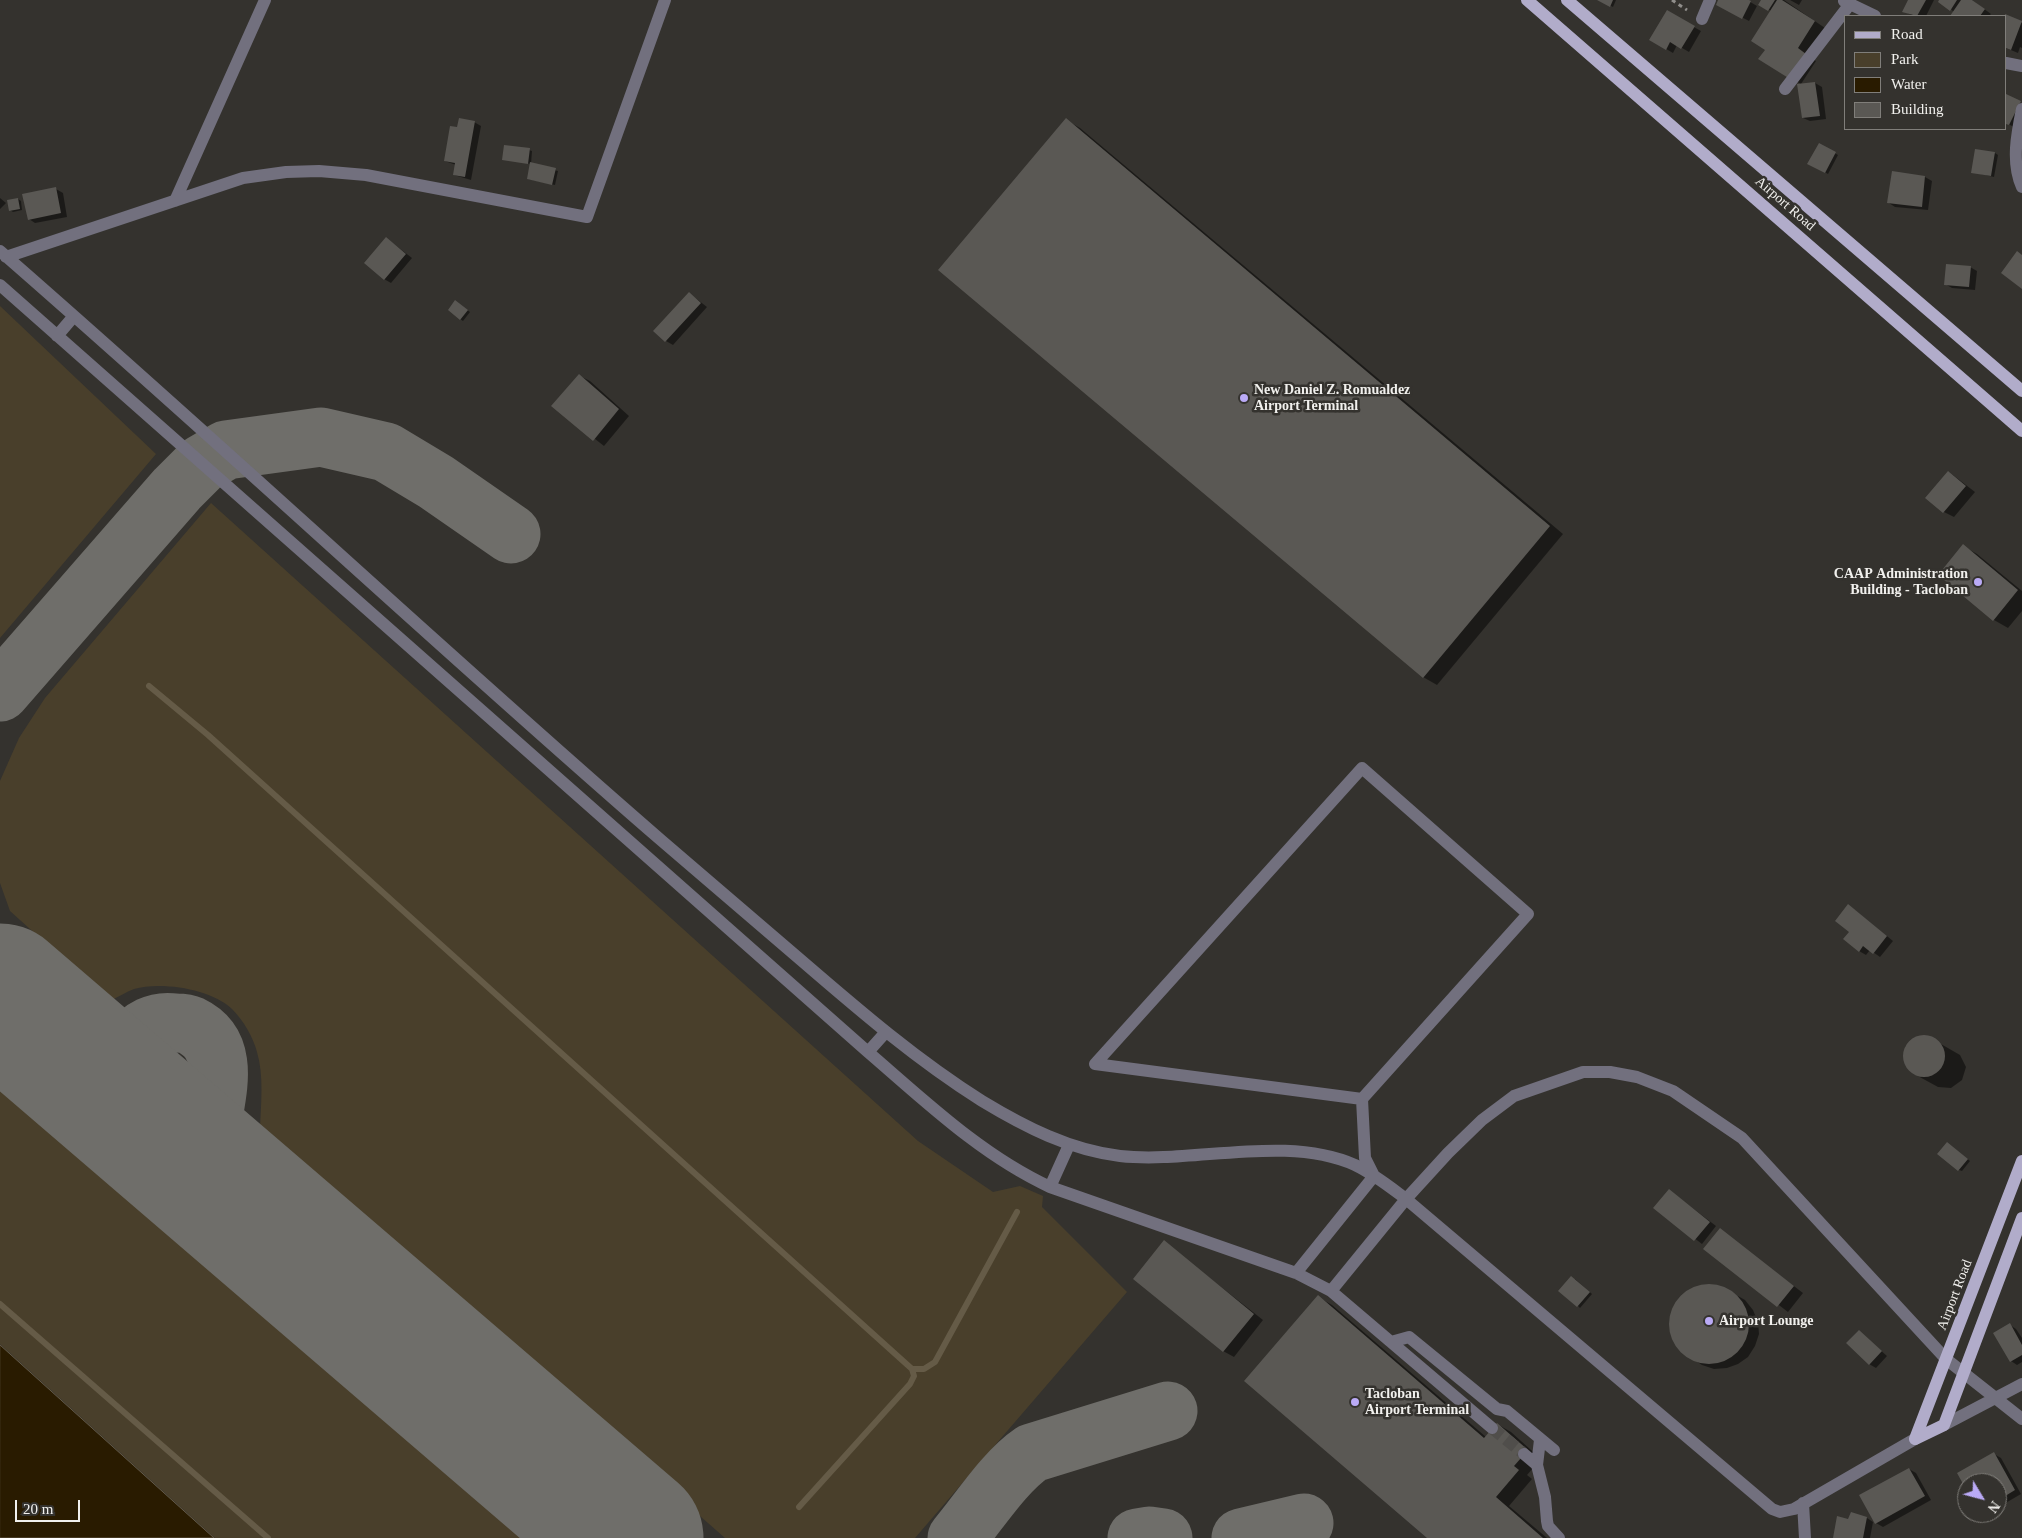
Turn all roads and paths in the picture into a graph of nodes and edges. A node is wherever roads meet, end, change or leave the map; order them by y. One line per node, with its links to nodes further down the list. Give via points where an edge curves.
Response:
1 (266, 0): 14 (street)
2 (665, 0): 14 (street, via 587,217 366,175 319,171 242,178)
3 (1527, 0): 20 (main road, Airport Road)
4 (1567, 0): 19 (main road, Airport Road)
5 (1710, 0): 8 (street)
6 (1846, 2): 7 (street); 11 (street)
7 (1873, 15)
8 (1702, 19)
9 (2007, 63): 10 (street)
10 (2022, 66)
11 (1785, 89)
12 (2022, 109): 13 (street, via 2016,156)
13 (2022, 187)
14 (175, 202): 15 (street)
15 (3, 254): 17 (street)
16 (0, 285): 18 (street)
17 (74, 316): 18 (street); 21 (street, via 234,456)
18 (57, 336): 22 (street)
19 (2022, 391)
20 (2022, 429)
21 (535, 731): 22 (street); 23 (street)
22 (520, 746): 24 (street)
23 (885, 1033): 24 (street); 26 (street, via 983,1101)
24 (868, 1052): 29 (street, via 987,1152)
25 (1362, 1099): 25 (street, via 1528,914 1362,768 1095,1064); 28 (street, via 1366,1158)
26 (1068, 1145): 28 (street, via 1122,1156 1310,1153 1354,1165); 29 (street)
27 (2022, 1162): 35 (main road, Airport Road)
28 (1374, 1176): 30 (street); 32 (street)
29 (1050, 1187): 32 (street)
30 (1406, 1199): 33 (street); 35 (street, via 1482,1120 1514,1096 1583,1072 1637,1077 1673,1091 1742,1138); 47 (street, via 1772,1509 1787,1512)
31 (2022, 1218): 36 (main road)
32 (1296, 1273): 33 (street)
33 (1331, 1291): 34 (street)
34 (1391, 1342): 41 (street); 43 (street, via 1409,1337 1497,1410 1507,1411)
35 (1946, 1359): 36 (street); 42 (main road, Airport Road)
36 (1963, 1372): 38 (street); 40 (main road)
37 (2022, 1384): 38 (street)
38 (1996, 1398): 39 (street); 40 (street)
39 (2022, 1419)
40 (1944, 1425): 42 (main road)
41 (1492, 1428)
42 (1915, 1439): 47 (street)
43 (1540, 1440): 44 (street); 46 (street)
44 (1554, 1450)
45 (1524, 1454): 46 (street)
46 (1537, 1465): 48 (street, via 1548,1526)
47 (1803, 1503): 49 (street)
48 (1559, 1538)
49 (1805, 1538)

